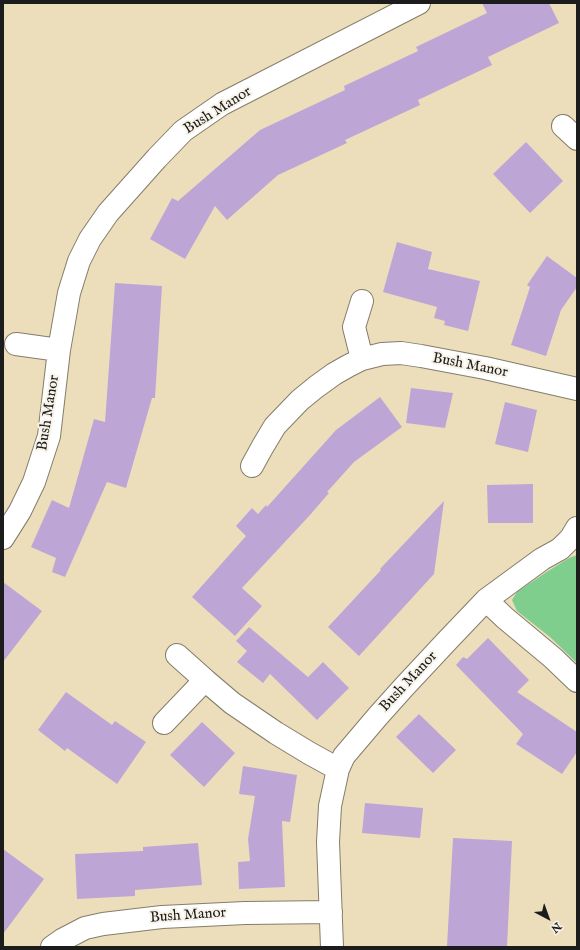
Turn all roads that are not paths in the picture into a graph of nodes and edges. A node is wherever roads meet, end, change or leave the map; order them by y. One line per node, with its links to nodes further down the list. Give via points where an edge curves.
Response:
1 (419, 3): 4 (street, Bush Manor, via 222,104 183,131 108,213 90,239 79,261 69,293)
2 (362, 301): 5 (street, via 354,327)
3 (16, 344): 4 (street)
4 (59, 350): 9 (street, Bush Manor, via 49,436 34,482)
5 (362, 359): 6 (street, Bush Manor, via 382,354 421,356); 7 (street, Bush Manor, via 334,374 300,400 275,426)
6 (577, 389)
7 (252, 466)
8 (577, 528): 10 (street, Bush Manor, via 560,549 542,558)
9 (3, 538)
10 (486, 600): 13 (street); 15 (street, Bush Manor, via 378,716 344,756)
11 (177, 655): 12 (street)
12 (205, 680): 14 (street); 15 (street, via 232,703 276,733)
13 (577, 681)
14 (164, 723)
15 (338, 769): 16 (street, Bush Manor, via 330,806 328,842)
16 (331, 912): 17 (street, Bush Manor, via 162,917 103,924 85,928); 18 (street, Bush Manor)
17 (52, 947)
18 (332, 947)

